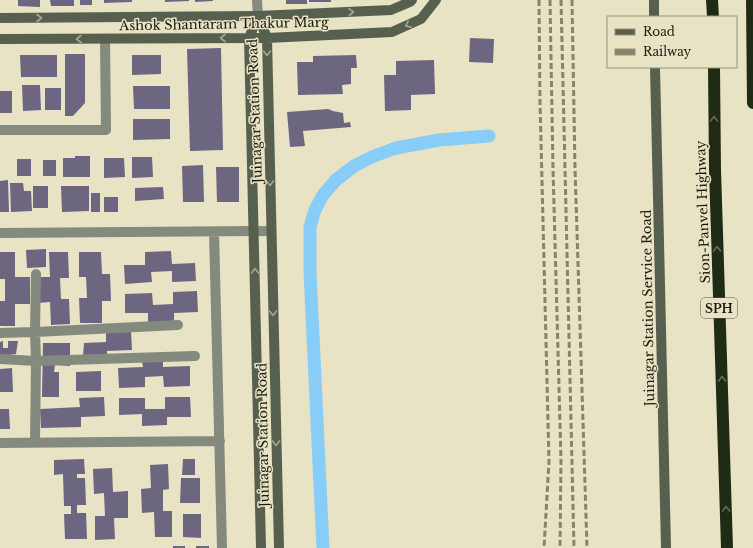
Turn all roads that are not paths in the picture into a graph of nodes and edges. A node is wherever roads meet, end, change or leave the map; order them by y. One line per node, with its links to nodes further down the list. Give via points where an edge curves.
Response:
1 (257, 0): 7 (street)
2 (412, 0): 7 (street, Ashok Shantaram Thakur Marg, one-way to 2, via 391,10)
3 (436, 0): 12 (street, Ashok Shantaram Thakur Marg, one-way to 12, via 421,19 392,32)
4 (654, 0): 8 (street)
5 (712, 0): 9 (highway)
6 (752, 0): 17 (highway)
7 (258, 16): 10 (street, Ashok Shantaram Thakur Marg, one-way to 7); 11 (street, Juinagar Station Road); 12 (street, Juinagar Station Road)
8 (654, 16)
9 (712, 16)
10 (0, 18)
11 (249, 38): 12 (street, Ashok Shantaram Thakur Marg); 14 (street, Ashok Shantaram Thakur Marg, one-way to 14); 19 (street, Juinagar Station Road)
12 (267, 38): 20 (street, Juinagar Station Road, one-way to 20)
13 (0, 39): 14 (street, Ashok Shantaram Thakur Marg, one-way to 13)
14 (105, 39): 18 (street, via 106,130)
15 (655, 68): 36 (street, Juinagar Station Service Road)
16 (714, 68): 37 (highway, Sion-Panvel Highway / SPH, one-way to 16)
17 (753, 103)
18 (0, 130)
19 (254, 231): 20 (street); 21 (street); 34 (street, Juinagar Station Road, one-way to 19)
20 (271, 231): 35 (street, Juinagar Station Road, one-way to 35)
21 (214, 232): 22 (street); 30 (street)
22 (0, 233)
23 (36, 274): 25 (street)
24 (178, 325): 25 (street)
25 (34, 332): 26 (street); 29 (street)
26 (0, 333)
27 (195, 356): 29 (street)
28 (0, 359): 29 (street)
29 (36, 360): 31 (street)
30 (220, 441): 31 (street); 33 (street)
31 (35, 442): 32 (street)
32 (0, 443)
33 (222, 548)
34 (261, 548)
35 (279, 548)
36 (666, 548)
37 (727, 548)

